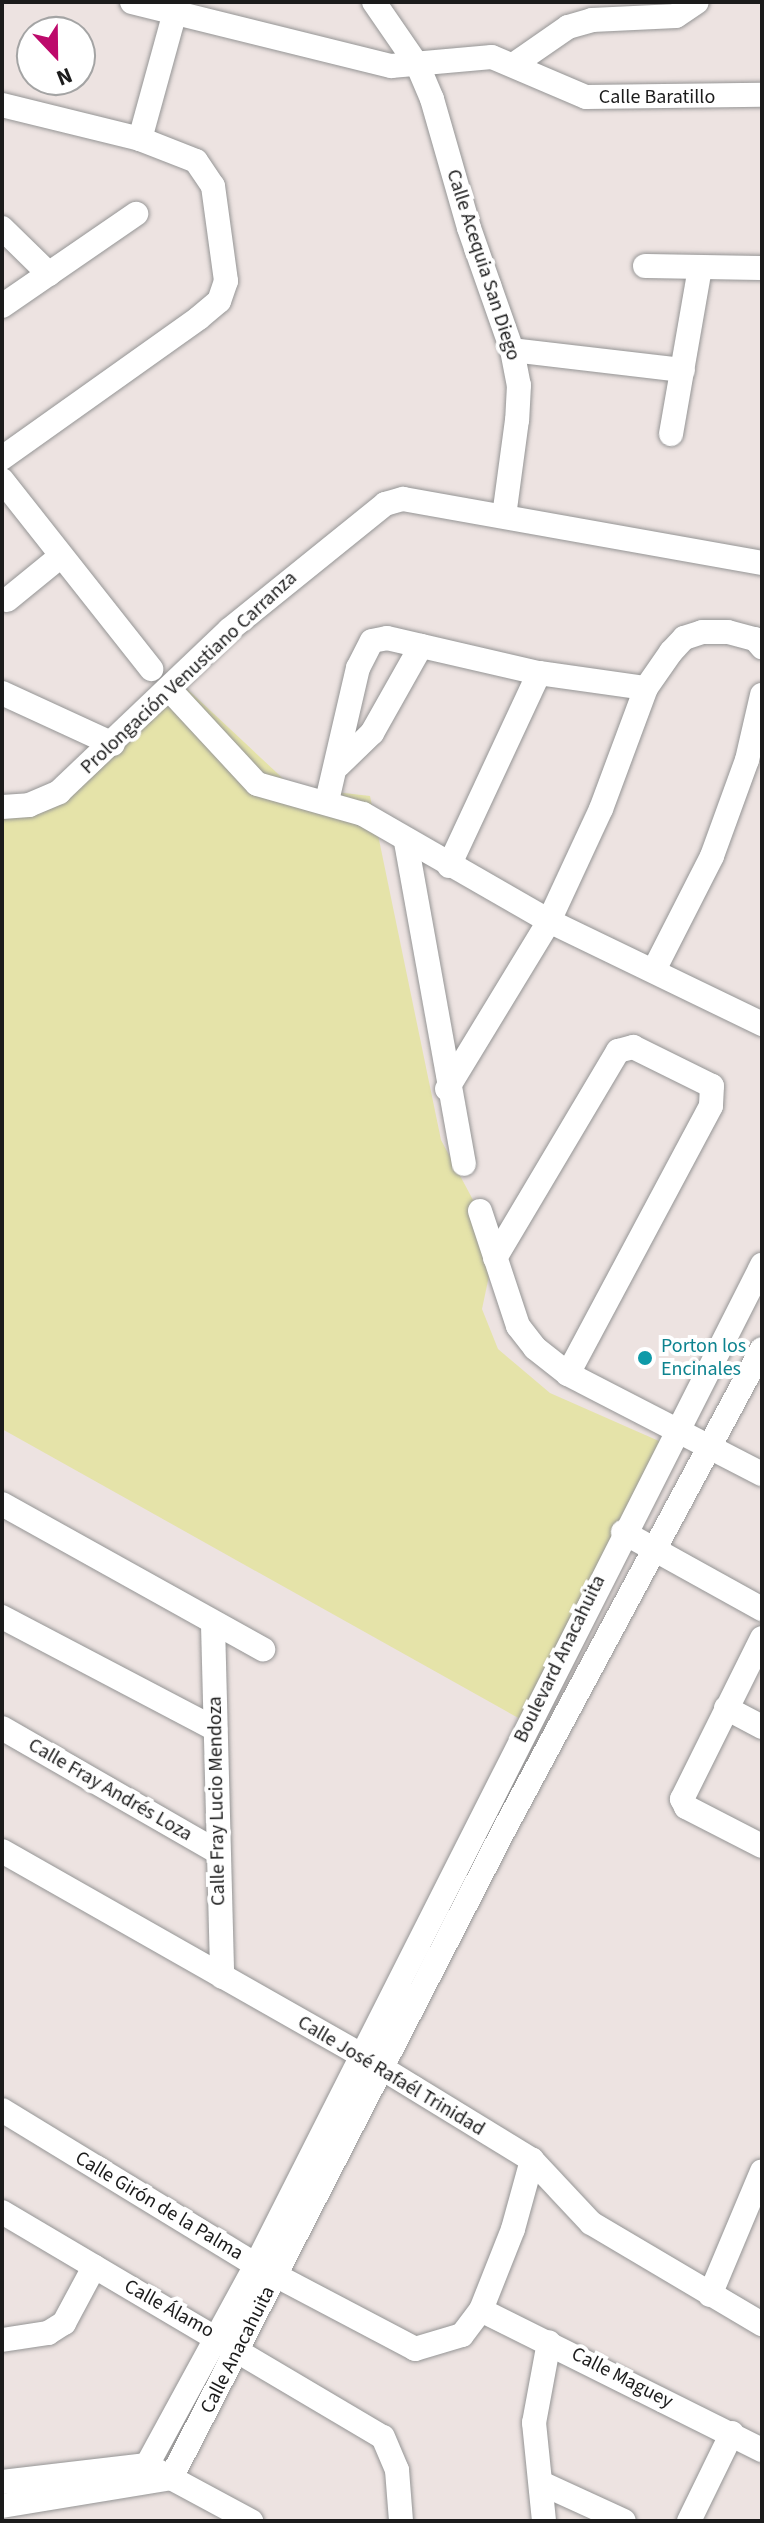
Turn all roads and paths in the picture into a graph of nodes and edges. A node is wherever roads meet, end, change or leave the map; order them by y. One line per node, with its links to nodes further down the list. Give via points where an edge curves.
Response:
1 (132, 2): 5 (street, Calle Baratillo)
2 (374, 2): 9 (street, Calle Acequia San Diego)
3 (567, 2): 7 (street)
4 (697, 2): 7 (street, via 676,16 592,20)
5 (175, 12): 6 (street, Calle Baratillo); 12 (street)
6 (218, 12): 9 (street, Calle Baratillo, via 375,63)
7 (568, 27): 8 (street)
8 (516, 63): 9 (street, Calle Baratillo, via 492,57); 10 (street, Calle Baratillo, via 586,97)
9 (418, 66): 20 (street, Calle Acequia San Diego)
10 (762, 95)
11 (2, 105): 12 (street)
12 (140, 139): 23 (street, via 196,161 213,186 226,281 219,301)
13 (136, 214): 18 (street)
14 (2, 228): 18 (street)
15 (645, 266): 16 (street)
16 (700, 267): 17 (street); 21 (street)
17 (762, 268)
18 (49, 274): 19 (street)
19 (2, 306)
20 (512, 350): 21 (street); 25 (street, Calle Acequia San Diego, via 519,385)
21 (683, 370): 22 (street)
22 (671, 434)
23 (2, 458)
24 (2, 480): 26 (street)
25 (504, 516): 27 (street, Prolongación Venustiano Carranza); 34 (street, Prolongación Venustiano Carranza, via 403,499 385,504 241,620)
26 (61, 556): 28 (street); 31 (street)
27 (762, 563)
28 (7, 600)
29 (421, 646): 32 (street); 38 (street, via 372,733); 38 (street, via 387,638 372,641 364,653)
30 (762, 647): 33 (street, via 755,639 728,632 684,638)
31 (151, 669)
32 (539, 673): 33 (street); 42 (street)
33 (646, 688): 43 (street, via 606,797)
34 (169, 689): 37 (street, Prolongación Venustiano Carranza); 39 (street, via 257,784 279,794)
35 (2, 693): 37 (street)
36 (762, 695): 44 (street, via 747,760 712,856)
37 (113, 744): 40 (street, Prolongación Venustiano Carranza, via 51,796)
38 (339, 765): 39 (street)
39 (327, 801): 41 (street, via 363,814)
40 (2, 807)
41 (406, 842): 42 (street); 46 (street)
42 (449, 866): 43 (street)
43 (549, 921): 44 (street); 46 (street)
44 (654, 970): 45 (street)
45 (760, 1019)
46 (447, 1089): 47 (street)
47 (464, 1164)
48 (480, 1211): 49 (street)
49 (495, 1258): 52 (street, via 525,1338); 52 (street, via 618,1051 633,1047 712,1086 711,1106)
50 (762, 1265): 53 (street, Boulevard Anacahuita)
51 (762, 1349): 54 (street, Boulevard Anacahuita)
52 (568, 1374): 53 (street)
53 (676, 1431): 54 (street); 57 (street, Boulevard Anacahuita)
54 (710, 1450): 55 (street); 58 (street, Boulevard Anacahuita)
55 (762, 1474)
56 (2, 1504): 61 (street)
57 (623, 1532): 58 (street); 68 (street, Boulevard Anacahuita)
58 (656, 1549): 59 (street); 69 (street, Boulevard Anacahuita)
59 (762, 1609)
60 (2, 1617): 67 (street)
61 (213, 1625): 63 (street); 67 (street, Calle Fray Lucio Mendoza)
62 (762, 1638): 64 (street)
63 (263, 1649)
64 (726, 1708): 65 (street); 70 (street, via 682,1799 686,1807)
65 (762, 1727)
66 (2, 1728): 72 (street, Calle Fray Andrés Loza)
67 (215, 1729): 72 (street, Calle Fray Lucio Mendoza)
68 (483, 1816): 69 (street); 74 (street, Boulevard Anacahuita)
69 (506, 1826): 75 (street, Boulevard Anacahuita)
70 (762, 1846)
71 (2, 1851): 73 (street, Calle José Rafaél Trinidad)
72 (218, 1852): 73 (street, Calle Fray Lucio Mendoza)
73 (222, 1977): 74 (street, Calle José Rafaél Trinidad)
74 (359, 2054): 75 (street, Calle José Rafaél Trinidad); 81 (street, Calle Anacahuita)
75 (382, 2069): 77 (street, Calle José Rafaél Trinidad); 81 (street, Calle Anacahuita)
76 (2, 2110): 81 (street, Calle Girón de la Palma)
77 (532, 2160): 82 (street, Calle José Rafaél Trinidad, via 591,2223); 83 (street, via 513,2229)
78 (762, 2171): 82 (street)
79 (2, 2212): 80 (street, Calle Álamo)
80 (94, 2267): 85 (street, Calle Álamo); 86 (street, via 64,2323 48,2333)
81 (266, 2270): 83 (street, Calle Girón de la Palma, via 415,2349 462,2335); 85 (street, Calle Anacahuita); 88 (street, Calle Anacahuita)
82 (710, 2295): 84 (street, Calle José Rafaél Trinidad)
83 (481, 2310): 87 (street, Calle Maguey)
84 (762, 2324)
85 (218, 2336): 88 (street, Calle Álamo); 91 (street, Calle Anacahuita)
86 (2, 2340)
87 (549, 2342): 89 (street, Calle Maguey); 94 (street, via 534,2423)
88 (239, 2349): 92 (street, Calle Anacahuita); 97 (street, Calle Álamo, via 383,2437 397,2470)
89 (732, 2433): 90 (street, Calle Maguey); 100 (street)
90 (762, 2450)
91 (147, 2465): 92 (street); 93 (street)
92 (171, 2478): 95 (street); 96 (street)
93 (2, 2482)
94 (541, 2483): 98 (street); 99 (street)
95 (2, 2506)
96 (251, 2521)
97 (401, 2521)
98 (544, 2521)
99 (624, 2521)
100 (689, 2521)

